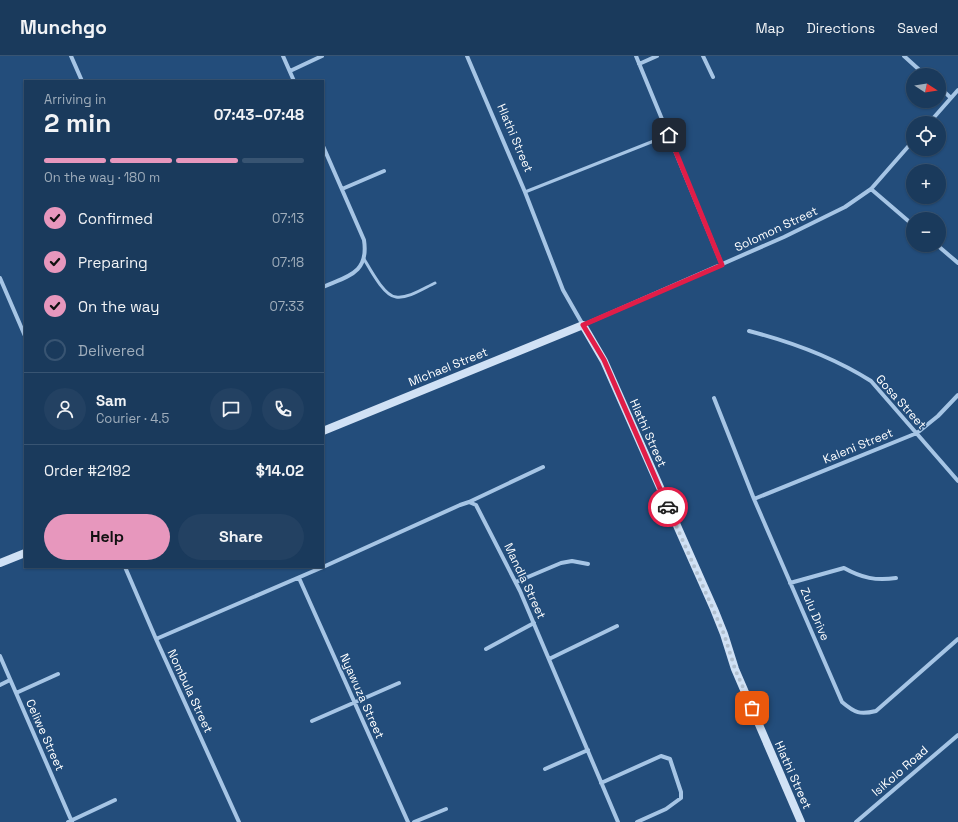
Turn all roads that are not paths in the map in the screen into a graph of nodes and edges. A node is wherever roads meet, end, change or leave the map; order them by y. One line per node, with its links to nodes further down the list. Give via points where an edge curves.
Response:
1 (71, 56): 13 (street)
2 (283, 56): 11 (street)
3 (322, 56): 11 (street)
4 (467, 56): 25 (street, Hlathi Street)
5 (636, 56): 9 (street)
6 (657, 56): 9 (street)
7 (703, 56): 12 (street)
8 (904, 56): 10 (street)
9 (639, 64): 19 (street)
10 (917, 68)
11 (290, 71): 14 (street)
12 (713, 77)
13 (82, 80)
14 (294, 80)
15 (958, 90): 17 (street)
16 (946, 93): 17 (street)
17 (951, 98): 18 (street)
18 (935, 116)
19 (669, 135): 25 (lane); 30 (street)
20 (906, 149): 23 (street, Solomon Street)
21 (325, 158): 24 (street)
22 (384, 171): 24 (street)
23 (871, 189): 26 (street); 30 (street, Solomon Street, via 845,207)
24 (342, 190): 28 (street, via 364,240)
25 (525, 192): 34 (street, Hlathi Street, via 563,290)
26 (906, 219)
27 (945, 252): 29 (street)
28 (364, 259): 32 (lane, via 386,293 396,297); 33 (street, via 357,272)
29 (958, 263)
30 (722, 265): 34 (street, Solomon Street)
31 (0, 278): 36 (street)
32 (435, 283)
33 (324, 287)
34 (583, 325): 39 (street, Michael Street); 81 (street, Hlathi Street, via 604,360 714,609 735,669)
35 (749, 330): 40 (street, Gosa Street, via 818,353 852,369 871,381)
36 (24, 334)
37 (958, 395): 40 (street, Kaleni Street)
38 (714, 398): 43 (street, Zulu Drive)
39 (324, 431)
40 (917, 433): 42 (street, Gosa Street); 43 (street, Kaleni Street)
41 (543, 467): 44 (street)
42 (958, 481)
43 (754, 499): 54 (street, Zulu Drive)
44 (469, 502): 48 (street); 53 (street, Mandla Street, via 476,505)
45 (24, 553): 46 (street)
46 (0, 563)
47 (588, 564): 53 (street, via 572,561 561,563)
48 (324, 567)
49 (125, 568): 57 (street, Nombula Street)
50 (321, 568): 51 (street)
51 (298, 578): 57 (street); 67 (street, Nyawuza Street)
52 (896, 578): 54 (street, via 869,578 844,568)
53 (516, 582): 55 (street, Mandla Street)
54 (790, 583): 58 (street, Zulu Drive, via 842,702 852,710 864,714 876,711)
55 (534, 624): 59 (street); 61 (street, Mandla Street)
56 (617, 626): 61 (street)
57 (156, 639): 76 (street, Nombula Street)
58 (958, 639)
59 (486, 649)
60 (0, 656): 63 (street, Celiwe Street)
61 (549, 659): 70 (street, Mandla Street)
62 (58, 674): 66 (street)
63 (10, 680): 65 (street); 66 (street, Celiwe Street)
64 (399, 684): 67 (street)
65 (0, 685)
66 (16, 693): 75 (street, Celiwe Street)
67 (355, 703): 68 (street); 77 (street, Nyawuza Street)
68 (312, 721)
69 (958, 735): 82 (street, IsiKolo Road)
70 (588, 750): 71 (street); 72 (street, Mandla Street)
71 (545, 769)
72 (601, 783): 79 (street, Mandla Street); 80 (street, via 662,756 670,759 681,798 666,809)
73 (115, 800): 75 (street)
74 (446, 809): 78 (street)
75 (71, 821)
76 (240, 822)
77 (408, 822)
78 (414, 822)
79 (618, 822)
80 (637, 822)
81 (801, 822)
82 (856, 822)

